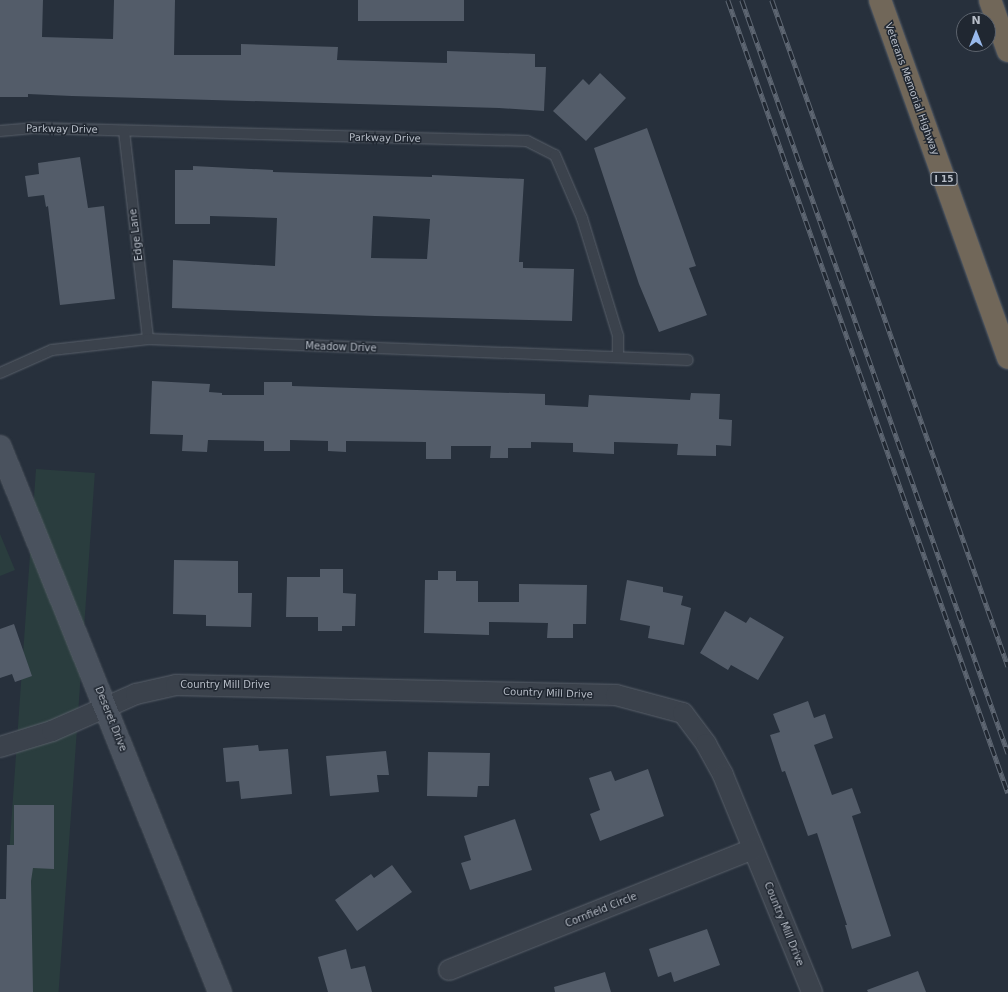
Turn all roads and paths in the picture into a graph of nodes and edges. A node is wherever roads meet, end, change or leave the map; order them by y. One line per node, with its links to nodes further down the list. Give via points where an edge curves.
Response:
1 (880, 0): 8 (highway, Veterans Memorial Highway / I 15)
2 (990, 0): 3 (highway)
3 (1008, 52)
4 (124, 130): 5 (lane, Parkway Drive, via 33,128); 6 (lane, Edge Lane); 7 (lane, Parkway Drive, via 527,141 555,155 582,218 618,336)
5 (0, 131)
6 (148, 339): 7 (lane, Meadow Drive); 10 (lane, Meadow Drive, via 52,350)
7 (618, 357): 9 (lane, Meadow Drive)
8 (1008, 358)
9 (688, 360)
10 (0, 373)
11 (0, 447): 12 (street, Deseret Drive)
12 (107, 707): 13 (street, Country Mill Drive, via 52,731); 14 (street, Country Mill Drive, via 136,694 176,685 616,695 683,713 706,744 723,775); 16 (street, Deseret Drive)
13 (0, 747)
14 (753, 849): 15 (street, Cornfield Circle); 17 (street, Country Mill Drive)
15 (449, 970)
16 (220, 992)
17 (812, 992)

